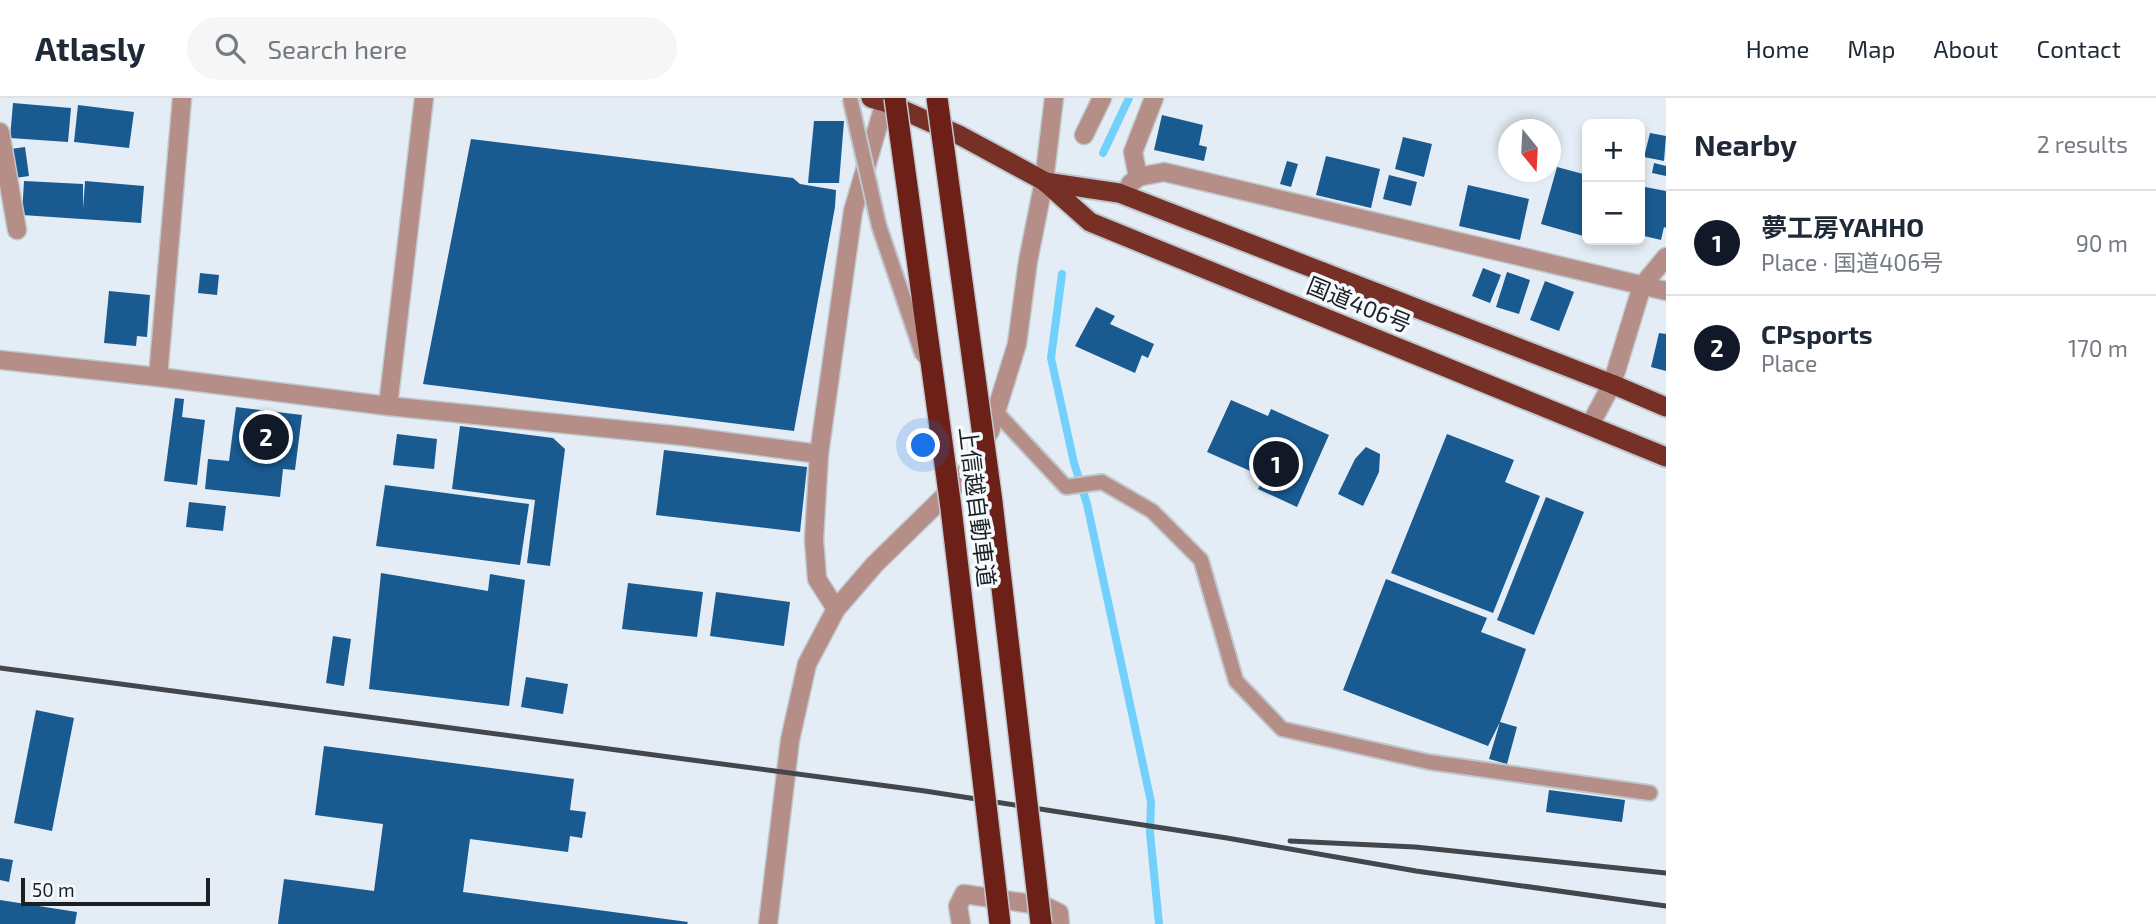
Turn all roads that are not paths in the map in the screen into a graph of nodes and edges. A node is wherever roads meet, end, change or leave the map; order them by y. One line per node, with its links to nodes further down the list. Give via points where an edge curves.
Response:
1 (182, 98): 19 (street)
2 (424, 98): 22 (street)
3 (850, 98): 21 (lane, bridge, via 879,226)
4 (937, 98): 33 (highway, 上信越自動車道, bridge, via 992,502)
5 (1054, 98): 12 (street)
6 (1102, 98): 10 (street)
7 (1154, 98): 11 (street, via 1133,152)
8 (884, 99): 12 (highway, 国道406号); 21 (highway, 上信越自動車道, bridge); 26 (street, via 853,211)
9 (0, 132): 14 (street)
10 (1084, 135)
11 (1138, 177): 13 (street); 16 (street, via 1164,172)
12 (1044, 181): 13 (highway, 国道406号); 24 (street, via 1017,344); 25 (highway, 国道406号, via 1090,222)
13 (1119, 193): 20 (highway, 国道406号)
14 (17, 230)
15 (1666, 257): 16 (street)
16 (1642, 286): 17 (street); 20 (street)
17 (1666, 291)
18 (0, 360): 19 (street)
19 (159, 377): 22 (street)
20 (1612, 384): 23 (highway, 国道406号); 25 (street)
21 (936, 394): 32 (highway, 上信越自動車道, bridge)
22 (388, 406): 26 (street)
23 (1666, 407)
24 (996, 412): 28 (street, via 962,479); 29 (lane, via 1066,486 1102,482 1152,510 1201,560 1236,681 1282,729 1429,762)
25 (1590, 425): 27 (highway, 国道406号)
26 (819, 454): 28 (street, via 814,539 817,579)
27 (1666, 457)
28 (836, 609): 30 (street, via 807,664 790,740)
29 (1650, 793)
30 (768, 924)
31 (961, 924): 34 (street, via 958,906 964,894 1045,906 1059,913)
32 (1000, 924)
33 (1041, 924)
34 (1060, 924)

